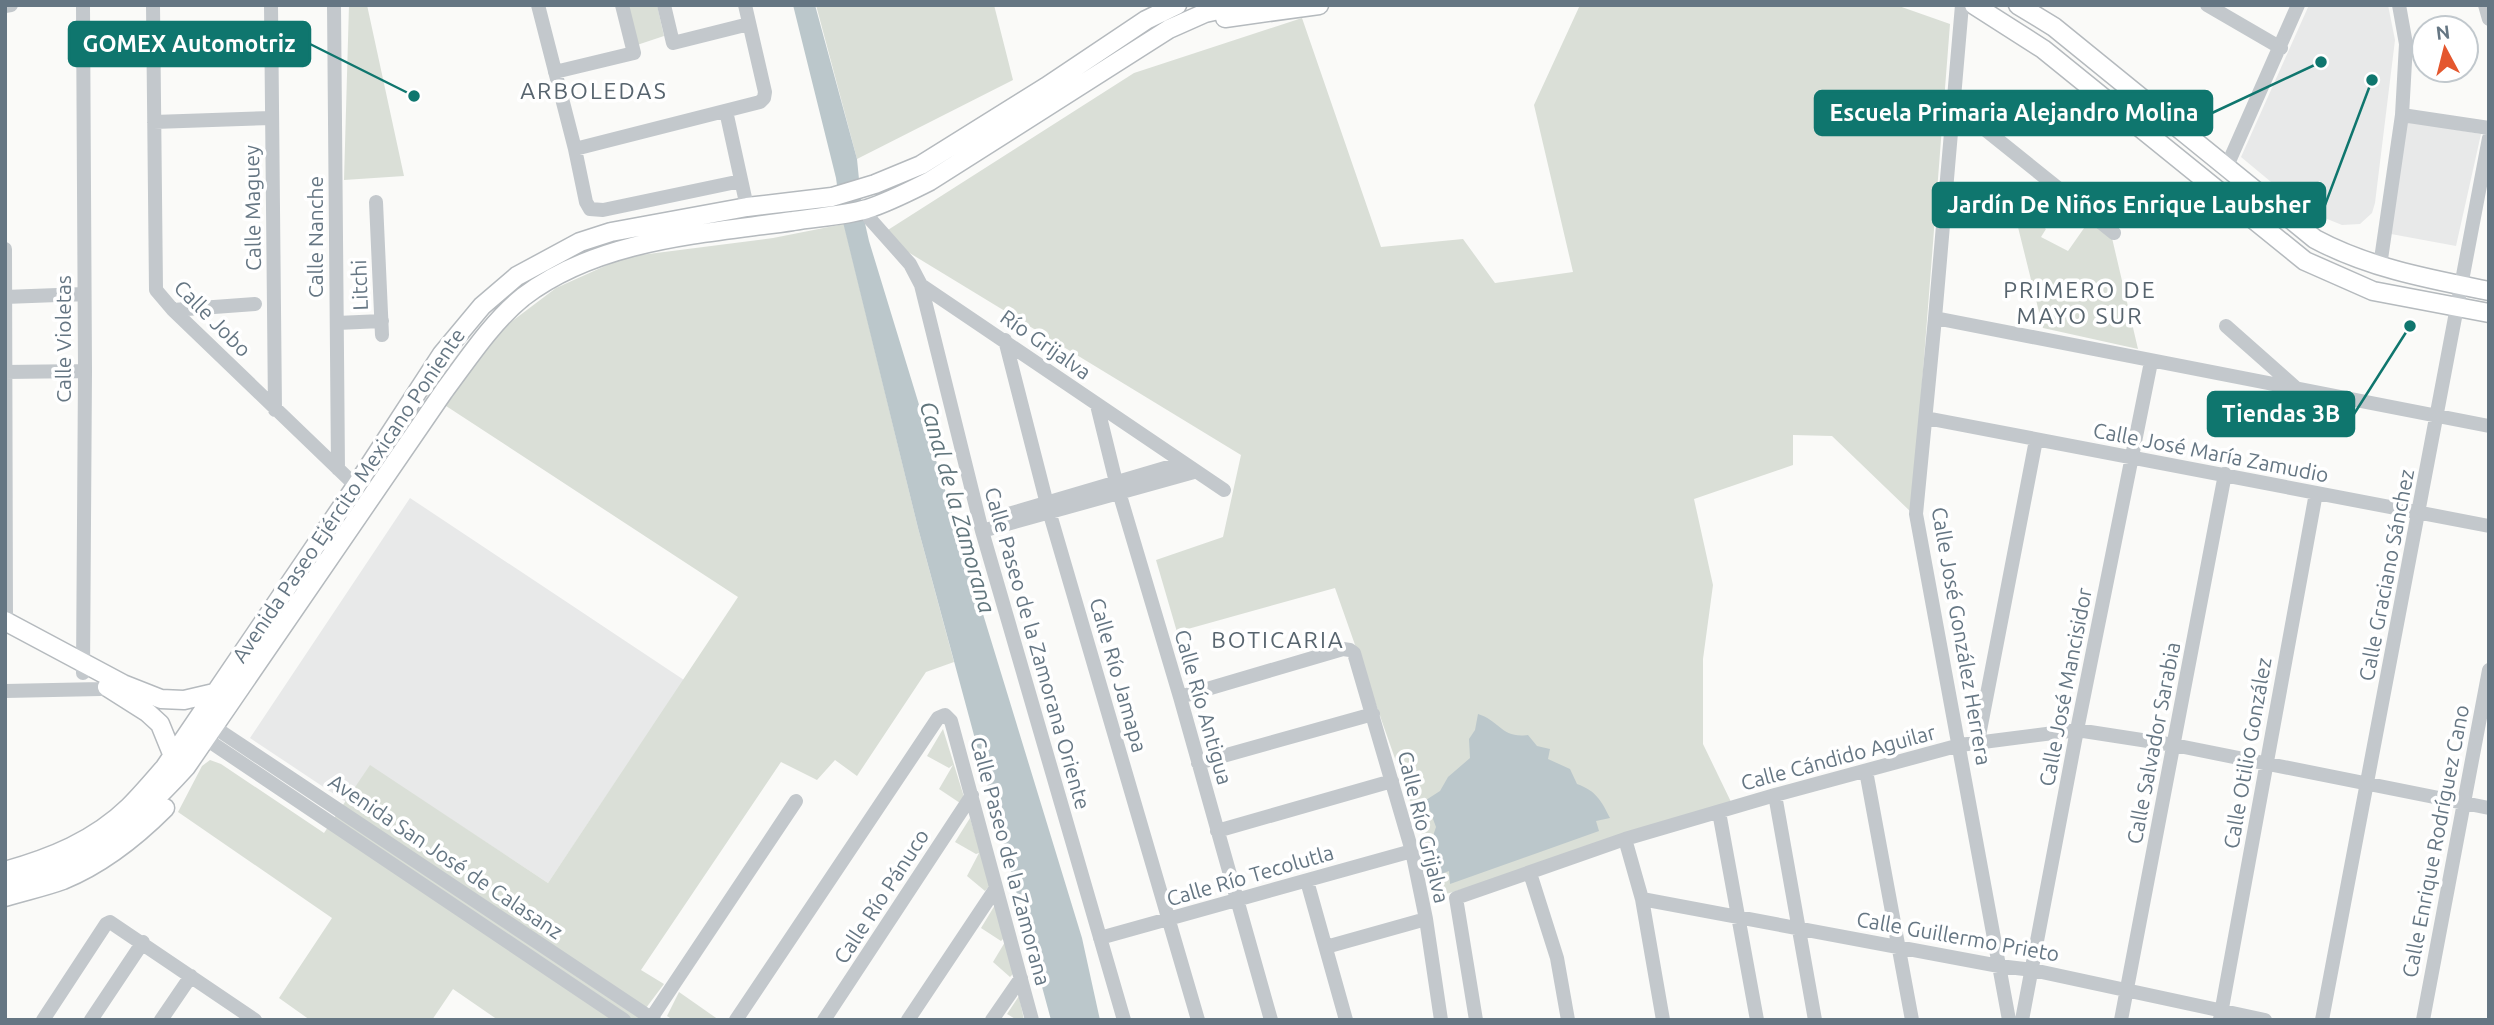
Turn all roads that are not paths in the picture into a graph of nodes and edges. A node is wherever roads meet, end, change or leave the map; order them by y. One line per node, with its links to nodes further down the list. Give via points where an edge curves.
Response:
1 (11, 5): 20 (street)
2 (83, 5): 46 (street, Calle Violetas)
3 (153, 5): 30 (street, Calle Jobo)
4 (271, 5): 29 (street, Calle Maguey)
5 (334, 5): 53 (street, Calle Nanche)
6 (538, 5): 25 (street)
7 (622, 5): 25 (street, via 634,53)
8 (664, 5): 22 (street, via 673,43)
9 (745, 5): 22 (street)
10 (1177, 5): 38 (main road, Avenida Paseo Ejército Mexicano Poniente, via 1146,20 921,165 832,197)
11 (1241, 5): 24 (main road, via 1188,19)
12 (1319, 5): 24 (main road, via 1218,19 1184,31 1132,61)
13 (1962, 5): 26 (street, Calle José González Herrera)
14 (1974, 5): 49 (main road, via 2043,50 2305,261 2373,291)
15 (2018, 5): 34 (main road, via 2054,27)
16 (2207, 5): 23 (street)
17 (2298, 5): 23 (street)
18 (2399, 5): 28 (street, via 2406,44)
19 (2485, 5): 21 (street)
20 (5, 6)
21 (2489, 19)
22 (749, 24): 27 (street, via 764,98)
23 (2281, 48): 34 (street)
24 (1116, 62): 39 (main road, Avenida Paseo Ejército Mexicano Poniente, via 930,181)
25 (555, 72): 33 (street)
26 (1953, 106): 40 (street); 52 (street, Calle José González Herrera)
27 (726, 111): 33 (street); 35 (street)
28 (2402, 115): 31 (street); 42 (street)
29 (272, 118): 30 (street); 61 (street, Calle Maguey)
30 (154, 122): 50 (street, Calle Jobo, via 155,286)
31 (2489, 128)
32 (2489, 138): 36 (street, Calle Graciano Sánchez)
33 (575, 149): 35 (street, via 590,209)
34 (2227, 166): 42 (main road, via 2315,239)
35 (741, 181): 38 (street)
36 (2484, 183): 44 (street, Calle Graciano Sánchez)
37 (376, 202): 53 (street, Litchi, via 382,328)
38 (747, 207): 71 (main road, Avenida Paseo Ejército Mexicano Poniente, via 611,232 580,242 517,276 482,306 442,354)
39 (865, 209): 43 (street, Río Grijalva, via 910,264); 91 (main road, Avenida Paseo Ejército Mexicano Poniente, via 625,248 594,258 523,298 444,391)
40 (2114, 233)
41 (5, 249): 47 (street)
42 (2380, 266): 44 (main road)
43 (921, 285): 55 (street, Río Grijalva); 78 (street, Calle Paseo de la Zamorana Oriente)
44 (2460, 285): 45 (main road); 49 (street, Calle Graciano Sánchez)
45 (2489, 291)
46 (84, 294): 47 (street); 57 (street, Calle Violetas)
47 (5, 296): 58 (street)
48 (255, 304): 50 (street)
49 (2456, 307): 51 (main road); 62 (street, Calle Graciano Sánchez)
50 (173, 310): 61 (street, Calle Jobo)
51 (2489, 313)
52 (1935, 318): 56 (street); 63 (street, Calle José González Herrera)
53 (337, 323): 68 (street, Calle Nanche)
54 (2226, 326): 59 (street)
55 (1005, 340): 60 (street, Río Grijalva); 75 (street, Calle Río Jamapa)
56 (2151, 362): 59 (street); 66 (street, Calle José Mancisidor)
57 (85, 371): 58 (street); 81 (street, Calle Violetas)
58 (6, 372): 79 (street)
59 (2296, 388): 62 (street)
60 (1097, 405): 67 (street, Río Grijalva); 72 (street, Calle Río Antigua)
61 (275, 410): 68 (street, Calle Jobo)
62 (2438, 416): 64 (street); 76 (street, Calle Graciano Sánchez)
63 (1926, 418): 65 (street, Calle José María Zamudio); 93 (street, Calle José González Herrera, via 1916,514)
64 (2489, 426)
65 (2036, 440): 66 (street, Calle José María Zamudio); 92 (street)
66 (2132, 458): 70 (street, Calle José María Zamudio); 90 (street, Calle José Mancisidor)
67 (1182, 463): 69 (street, Río Grijalva); 72 (street)
68 (338, 469): 71 (street, Calle Jobo)
69 (1194, 472): 72 (street); 73 (street, Río Grijalva)
70 (2225, 474): 74 (street, Calle José María Zamudio); 94 (street, Calle Salvador Sarabia)
71 (356, 486): 85 (main road, Avenida Paseo Ejército Mexicano Poniente)
72 (1118, 488): 75 (street); 86 (street, Calle Río Antigua)
73 (1224, 490)
74 (2316, 493): 76 (street, Calle José María Zamudio); 97 (street, Calle Otilio González)
75 (1049, 509): 78 (street); 120 (street, Calle Río Jamapa)
76 (2419, 513): 77 (street, Calle José María Zamudio); 100 (street, Calle Graciano Sánchez)
77 (2489, 526)
78 (981, 527): 124 (street, Calle Paseo de la Zamorana Oriente)
79 (6, 621): 81 (main road)
80 (5, 633): 81 (main road)
81 (83, 667): 83 (main road)
82 (2489, 670): 104 (street, Calle Enrique Rodríguez Cano)
83 (117, 686): 84 (street); 87 (main road); 89 (main road)
84 (5, 691)
85 (214, 693): 87 (main road); 96 (main road, Avenida Paseo Ejército Mexicano Poniente)
86 (1180, 696): 88 (street, Calle Río Grijalva, via 1343,649 1354,653); 95 (street, Calle Río Antigua)
87 (172, 701): 89 (main road)
88 (1373, 714): 95 (street); 99 (street, Calle Río Grijalva)
89 (160, 724): 96 (main road)
90 (2077, 730): 92 (street, Calle Cándido Aguilar); 94 (street, Calle Cándido Aguilar); 130 (street, Calle José Mancisidor)
91 (210, 733): 96 (main road, Avenida Paseo Ejército Mexicano Poniente); 123 (street, Avenida San José de Calasanz); 128 (street, Avenida San José de Calasanz)
92 (1978, 741): 93 (street, Calle Cándido Aguilar)
93 (1959, 745): 98 (street, Calle Cándido Aguilar); 129 (street, Calle José González Herrera)
94 (2174, 745): 97 (street, Calle Cándido Aguilar); 133 (street, Calle Salvador Sarabia)
95 (1198, 763): 107 (street, Calle Río Antigua)
96 (175, 764): 110 (main road, via 78,833); 111 (main road, Avenida Paseo Ejército Mexicano Poniente, via 96,833 45,860); 114 (main road, Avenida Paseo Ejército Mexicano Poniente, via 145,811 116,835 62,865); 116 (main road, via 178,789 144,829 89,867)
97 (2266, 764): 100 (street, Calle Cándido Aguilar); 135 (street, Calle Otilio González)
98 (1866, 771): 102 (street, Calle Cándido Aguilar); 126 (street)
99 (1392, 781): 107 (street); 109 (street, Calle Río Grijalva)
100 (2367, 784): 104 (street, Calle Cándido Aguilar); 163 (street, Calle Graciano Sánchez)
101 (972, 795): 115 (street, Calle Paseo de la Zamorana); 143 (street, Calle Paseo de la Zamorana, via 951,721 945,715 938,718); 144 (street, Calle Río Pánuco)
102 (1775, 795): 106 (street, Calle Cándido Aguilar); 122 (street)
103 (796, 802): 136 (street)
104 (2464, 803): 105 (street, Calle Cándido Aguilar); 164 (street, Calle Enrique Rodríguez Cano)
105 (2489, 808)
106 (1719, 812): 108 (street, Calle Cándido Aguilar); 119 (street)
107 (1217, 831): 118 (street, Calle Río Antigua)
108 (1625, 839): 112 (street, Calle Cándido Aguilar); 117 (street)
109 (1412, 851): 113 (street, Calle Río Tecolutla); 121 (street, Calle Río Grijalva)
110 (5, 859)
111 (5, 871)
112 (1530, 873): 153 (street, Calle Cándido Aguilar, via 1456,898); 154 (street, via 1557,958)
113 (1307, 881): 118 (street, Calle Río Tecolutla); 127 (street)
114 (5, 884)
115 (996, 888): 132 (street, Calle Paseo de la Zamorana); 145 (street)
116 (5, 897)
117 (1642, 899): 119 (street, Calle Guillermo Prieto); 155 (street)
118 (1236, 901): 120 (street, Calle Río Tecolutla); 150 (street, Calle Río Antigua)
119 (1739, 916): 122 (street, Calle Guillermo Prieto); 156 (street)
120 (1170, 919): 124 (street, Calle Río Tecolutla); 149 (street, Calle Río Jamapa)
121 (1426, 919): 127 (street); 152 (street, Calle Río Grijalva)
122 (1798, 928): 126 (street, Calle Guillermo Prieto); 157 (street)
123 (531, 938): 128 (street); 136 (street, Avenida San José de Calasanz)
124 (1100, 938): 148 (street, Calle Paseo de la Zamorana Oriente)
125 (143, 942): 131 (street); 137 (street, via 110,922 106,924); 138 (street)
126 (1899, 946): 129 (street, Calle Guillermo Prieto); 158 (street)
127 (1325, 947): 151 (street)
128 (522, 951): 142 (street, Avenida San José de Calasanz)
129 (1999, 966): 130 (street, Calle Guillermo Prieto); 159 (street, Calle José González Herrera)
130 (2033, 970): 133 (street, Calle Guillermo Prieto); 160 (street, Calle José Mancisidor)
131 (191, 976): 134 (street); 139 (street)
132 (1021, 978): 146 (street); 147 (street, Calle Paseo de la Zamorana)
133 (2127, 990): 135 (street, Calle Guillermo Prieto); 161 (street, Calle Salvador Sarabia)
134 (236, 1007): 140 (street); 141 (street)
135 (2221, 1016): 162 (street, Calle Guillermo Prieto)
136 (652, 1019)
137 (43, 1020)
138 (91, 1020)
139 (161, 1020)
140 (228, 1020)
141 (255, 1020)
142 (624, 1020)
143 (736, 1020)
144 (824, 1020)
145 (908, 1020)
146 (992, 1020)
147 (1032, 1020)
148 (1124, 1020)
149 (1198, 1020)
150 (1271, 1020)
151 (1346, 1020)
152 (1441, 1020)
153 (1476, 1020)
154 (1567, 1020)
155 (1662, 1020)
156 (1757, 1020)
157 (1815, 1020)
158 (1912, 1020)
159 (2009, 1020)
160 (2022, 1020)
161 (2121, 1020)
162 (2265, 1020)
163 (2322, 1020)
164 (2423, 1020)

